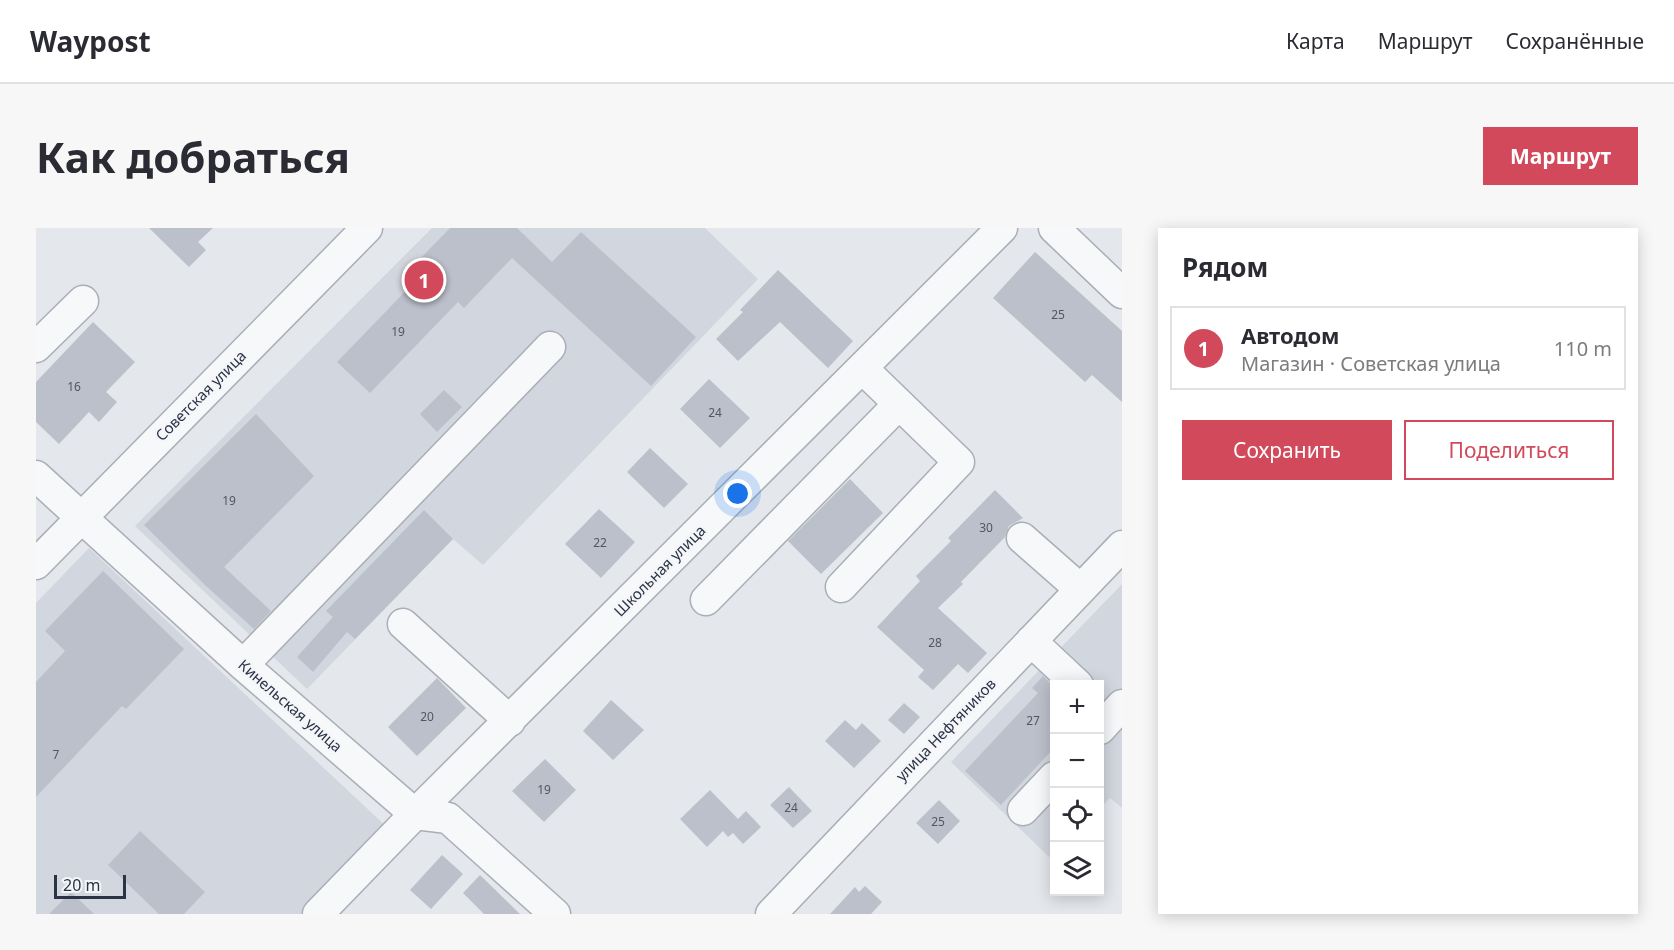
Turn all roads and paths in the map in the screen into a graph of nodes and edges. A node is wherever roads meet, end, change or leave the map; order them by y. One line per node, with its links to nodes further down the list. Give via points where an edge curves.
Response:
1 (368, 228): 11 (street, Советская улица)
2 (1002, 228): 8 (street, Школьная улица)
3 (1054, 228): 4 (street)
4 (1122, 293)
5 (83, 301): 6 (street)
6 (36, 347)
7 (550, 347): 20 (street)
8 (862, 368): 9 (street); 22 (street, Школьная улица)
9 (899, 404): 15 (street, via 959,462); 17 (street)
10 (36, 476): 11 (street, Кинельская улица)
11 (80, 518): 14 (street, Советская улица); 20 (street, Кинельская улица)
12 (1022, 538): 16 (street)
13 (1122, 546): 16 (street, улица Нефтяников)
14 (36, 564)
15 (841, 587)
16 (1080, 589): 19 (street, улица Нефтяников)
17 (706, 600)
18 (403, 624): 22 (street)
19 (1031, 640): 21 (street); 28 (street, улица Нефтяников)
20 (243, 665): 25 (street, Кинельская улица)
21 (1074, 680)
22 (510, 721): 25 (street, Школьная улица)
23 (1050, 781): 24 (street)
24 (1023, 810)
25 (415, 814): 26 (street, Школьная улица); 27 (street, via 448,818)
26 (318, 914)
27 (555, 914)
28 (771, 914)

